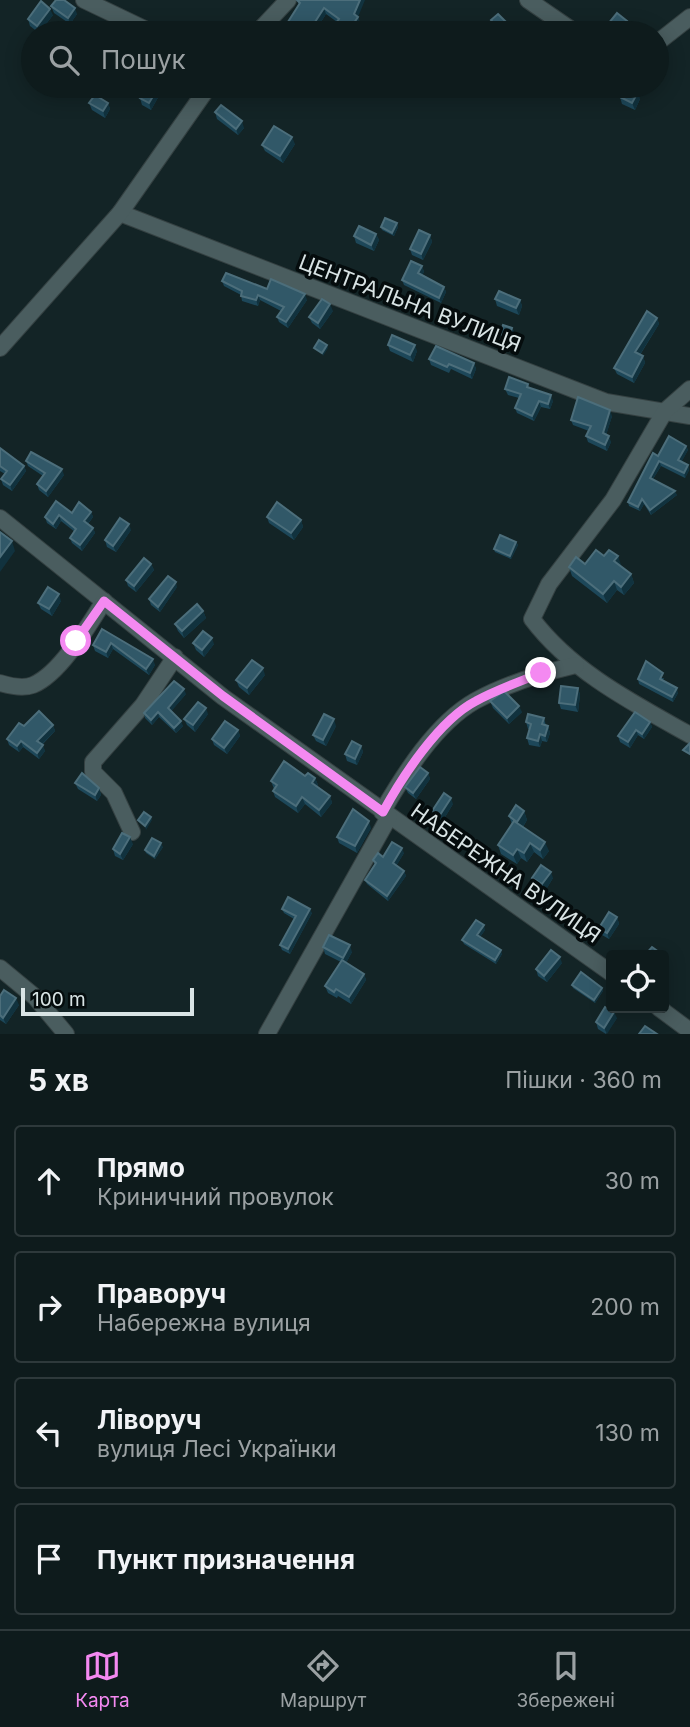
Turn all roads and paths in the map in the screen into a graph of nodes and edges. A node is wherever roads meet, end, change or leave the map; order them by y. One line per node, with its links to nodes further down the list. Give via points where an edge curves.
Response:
1 (84, 0): 5 (street)
2 (288, 0): 6 (street)
3 (528, 0): 7 (street)
4 (690, 17): 8 (street)
5 (128, 21)
6 (268, 21)
7 (559, 21)
8 (669, 34)
9 (201, 98): 10 (street)
10 (120, 213): 11 (street); 13 (street, ЦЕНТРАЛЬНА ВУЛИЦЯ, via 606,402)
11 (0, 348)
12 (690, 389): 13 (street)
13 (665, 411): 14 (street, ЦЕНТРАЛЬНА ВУЛИЦЯ); 18 (street, via 613,500 549,584 532,619)
14 (690, 416)
15 (0, 518): 16 (street, НАБЕРЕЖНА ВУЛИЦЯ)
16 (104, 601): 17 (street, НАБЕРЕЖНА ВУЛИЦЯ); 19 (street, via 46,677 32,686)
17 (175, 657): 21 (street, НАБЕРЕЖНА ВУЛИЦЯ); 22 (street, via 143,705 93,762 93,772 114,793)
18 (576, 665): 20 (street); 21 (street, via 541,673 474,702 443,728 408,772)
19 (0, 683)
20 (690, 735)
21 (386, 815): 24 (street, НАБЕРЕЖНА ВУЛИЦЯ); 28 (street)
22 (132, 832)
23 (0, 968): 27 (street, via 36,997)
24 (606, 969)
25 (666, 1013): 26 (street)
26 (690, 1031)
27 (66, 1034)
28 (267, 1034)

